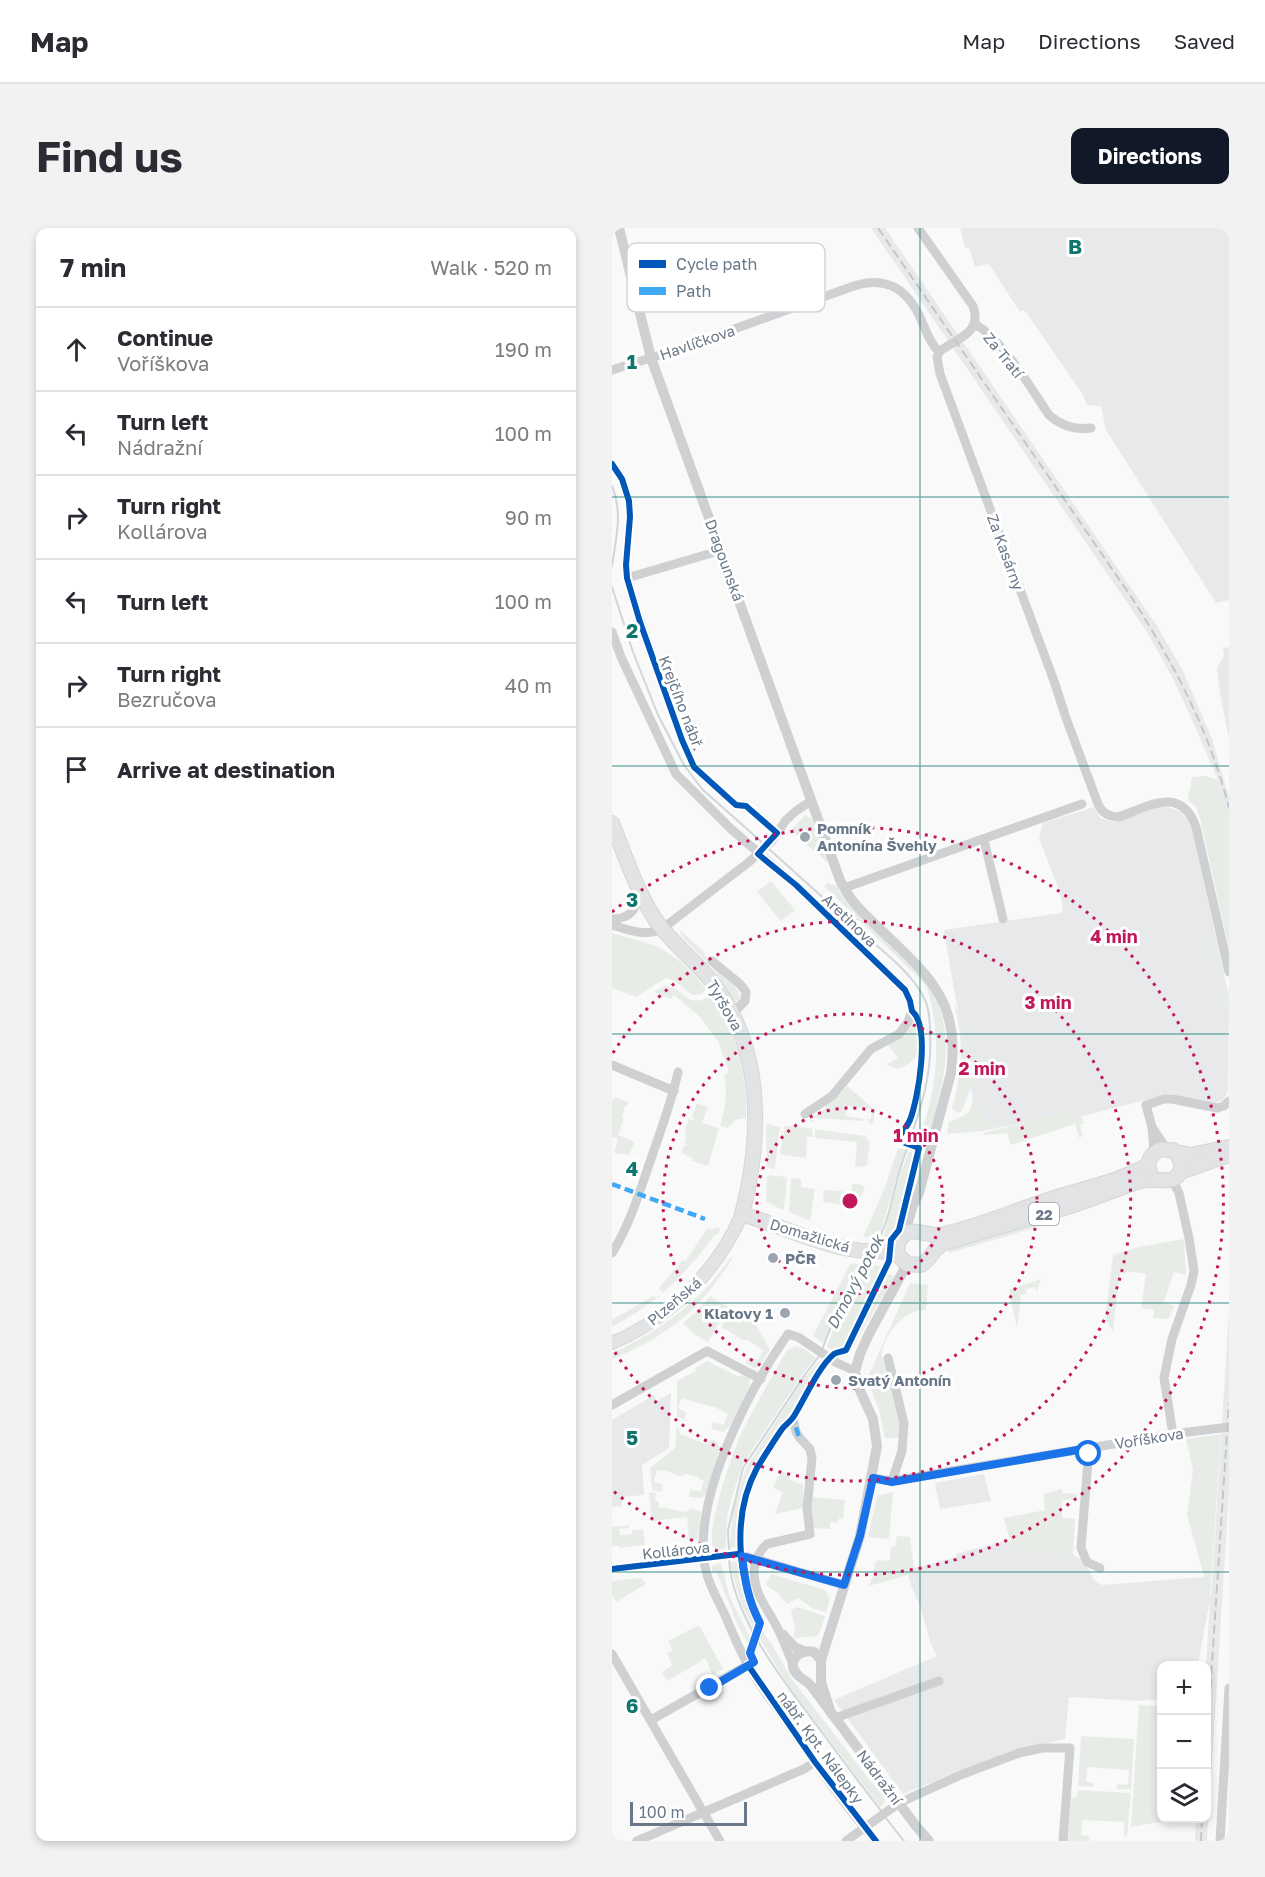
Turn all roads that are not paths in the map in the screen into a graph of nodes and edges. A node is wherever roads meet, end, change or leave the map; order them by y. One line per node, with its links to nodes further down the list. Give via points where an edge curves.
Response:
1 (619, 228): 3 (street, Dragounská)
2 (918, 228): 8 (street, Za Tratí, via 973,306)
3 (627, 260)
4 (825, 296): 5 (street, Havlíčkova, via 863,282 875,282 890,284)
5 (912, 303): 9 (street, Za Kasárny)
6 (640, 312): 10 (street, Dragounská)
7 (779, 312): 10 (street, Havlíčkova)
8 (975, 324): 9 (street); 12 (street, Za Tratí, via 1000,345 1049,415 1072,428)
9 (939, 352): 30 (street, Za Kasárny, via 940,374 1098,804 1104,813 1114,817 1165,801 1188,810 1196,827)
10 (651, 358): 11 (street, Havlíčkova); 13 (street, Dragounská)
11 (612, 370)
12 (1091, 429)
13 (722, 550): 15 (street); 18 (street, Dragounská)
14 (626, 565): 15 (street, Krejčího nábř.)
15 (627, 578): 17 (street, Krejčího nábř.)
16 (612, 632): 22 (street, Aretinova, via 676,774 731,830)
17 (682, 740)
18 (811, 801): 22 (street, via 786,820); 24 (street, Dragounská)
19 (1082, 804): 21 (street)
20 (612, 823): 23 (main road, Tyršova)
21 (984, 840): 24 (street); 25 (street)
22 (760, 852): 28 (street); 36 (street, Aretinova, via 905,990 912,1011 899,1034 871,1049 832,1096)
23 (638, 887): 26 (street, via 634,911); 28 (main road, Tyršova)
24 (844, 888): 41 (street, Dragounská, via 853,903 922,970 938,991 951,1027 951,1073)
25 (1003, 919)
26 (612, 920)
27 (612, 925): 28 (street, via 640,933)
28 (662, 929): 31 (main road, Tyršova, via 711,980)
29 (712, 961): 31 (street, via 746,992 745,1001)
30 (1229, 972)
31 (733, 1013): 42 (main road, Tyršova, via 750,1058 755,1107 754,1147)
32 (612, 1065): 34 (street)
33 (678, 1072): 34 (street)
34 (674, 1091): 47 (street, via 639,1194)
35 (1229, 1101): 38 (street, via 1217,1108 1172,1099 1146,1105)
36 (806, 1114)
37 (1229, 1147): 38 (main road, 22, via 1191,1155)
38 (1160, 1154): 40 (main road, via 1151,1174); 40 (main road, via 1176,1153 1181,1162); 43 (main road, 22, via 1134,1173 972,1227 942,1235)
39 (1229, 1155): 40 (main road, 22)
40 (1170, 1177): 46 (main road, 22, via 1137,1182 944,1243); 56 (street, via 1179,1193 1194,1271 1164,1378)
41 (919, 1193): 43 (street, via 917,1221); 44 (street)
42 (742, 1214): 45 (main road, Domažlická, via 831,1245 865,1251); 49 (main road, Plzeňská, via 726,1247 696,1286 663,1313)
43 (922, 1233): 44 (main road, 22); 46 (main road, via 930,1242)
44 (904, 1235): 45 (main road)
45 (897, 1250): 48 (main road)
46 (931, 1252): 48 (main road, 22, via 921,1265)
47 (612, 1253)
48 (907, 1264): 51 (street, via 869,1334)
49 (612, 1343)
50 (888, 1359): 59 (street, via 905,1434)
51 (855, 1371): 52 (street, via 788,1334); 58 (street, Nádražní, via 873,1419 877,1446)
52 (760, 1379): 54 (street, via 707,1351); 60 (street, via 733,1429 716,1477 706,1516)
53 (806, 1394): 61 (street, via 793,1418 812,1458 807,1508 810,1534 767,1544)
54 (612, 1405)
55 (1229, 1427): 56 (street, Voříškova)
56 (1173, 1434): 57 (street, Voříškova)
57 (1089, 1448): 59 (street, Voříškova); 62 (street, via 1081,1548 1087,1562)
58 (873, 1478): 59 (street); 64 (street, Nádražní)
59 (892, 1482)
60 (704, 1559): 61 (street, Kollárova, via 738,1554); 63 (street, Kollárova); 70 (street, nábř. Kpt. Nálepky)
61 (756, 1560): 64 (street, Kollárova); 66 (street, via 753,1581)
62 (1100, 1568)
63 (612, 1569)
64 (844, 1585): 65 (street, Nádražní)
65 (833, 1623): 67 (street, Nádražní); 71 (street, Nádražní)
66 (778, 1628): 67 (street, via 795,1647); 69 (street)
67 (808, 1651): 69 (street, Nádražní, via 797,1655); 71 (street, via 818,1654)
68 (612, 1654): 72 (street)
69 (793, 1664): 73 (street, Nádražní, via 796,1674)
70 (748, 1665): 77 (street); 78 (street, nábř. Kpt. Nálepky)
71 (821, 1665): 73 (street, via 816,1677); 76 (street, Nádražní, via 821,1682)
72 (615, 1667): 77 (street)
73 (806, 1679): 76 (street, Nádražní)
74 (939, 1681): 76 (street)
75 (1229, 1688): 88 (street)
76 (833, 1716): 79 (street, Nádražní)
77 (651, 1720): 80 (street)
78 (815, 1762): 80 (street); 81 (street, nábř. Kpt. Nálepky)
79 (894, 1805): 81 (street); 86 (street, Nádražní); 87 (street, via 1019,1753 1070,1748)
80 (703, 1812): 82 (street); 83 (street)
81 (864, 1827): 84 (street); 85 (street, nábř. Kpt. Nálepky)
82 (637, 1841)
83 (720, 1841)
84 (846, 1841)
85 (876, 1841)
86 (929, 1841)
87 (1063, 1841)
88 (1220, 1841)

